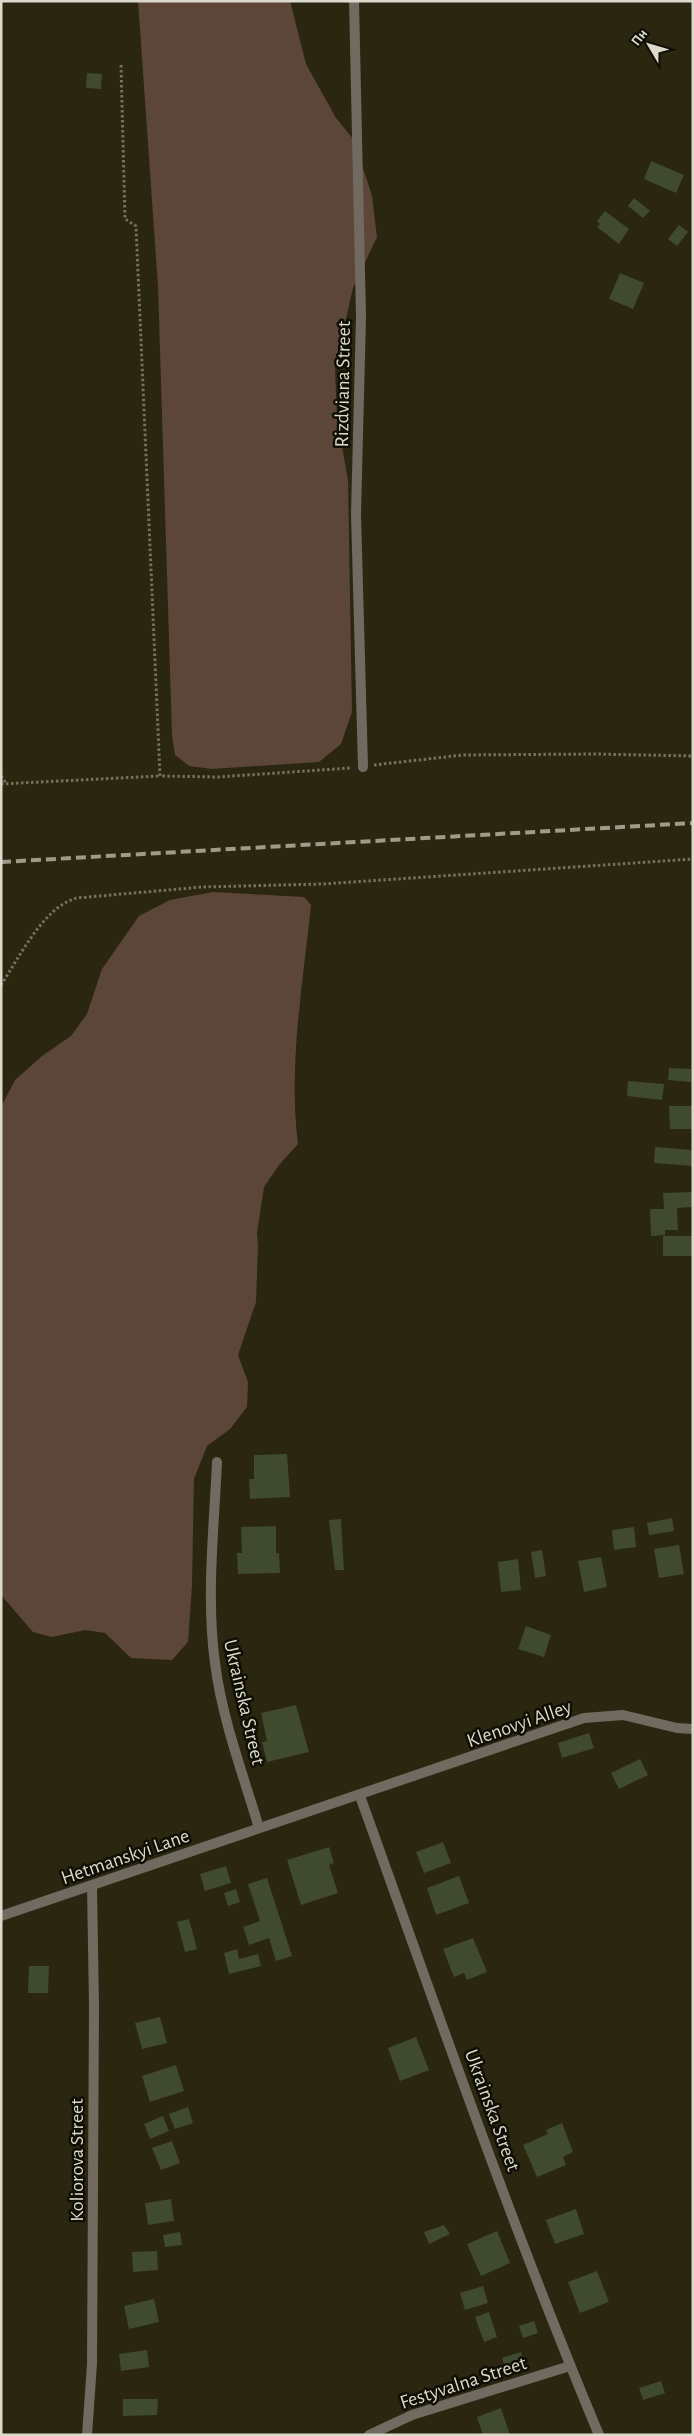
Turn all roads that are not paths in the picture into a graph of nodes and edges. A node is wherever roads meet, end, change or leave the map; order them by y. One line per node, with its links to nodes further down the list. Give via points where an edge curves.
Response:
1 (354, 1): 2 (street, Rizdviana Street, via 361,316 356,514)
2 (363, 766)
3 (217, 1462): 6 (street, Ukrainska Street, via 210,1617 215,1665)
4 (693, 1729): 5 (street, Klenovyi Alley, via 624,1715 584,1718)
5 (360, 1796): 6 (street, Klenovyi Alley); 9 (street, Ukrainska Street)
6 (259, 1828): 7 (street, Hetmanskyi Lane)
7 (92, 1886): 8 (street, Hetmanskyi Lane); 10 (street, Koliorova Street, via 92,2364)
8 (1, 1916)
9 (570, 2366): 11 (street, Festyvalna Street, via 412,2415); 12 (street, Ukrainska Street)
10 (88, 2435)
11 (368, 2435)
12 (598, 2435)

